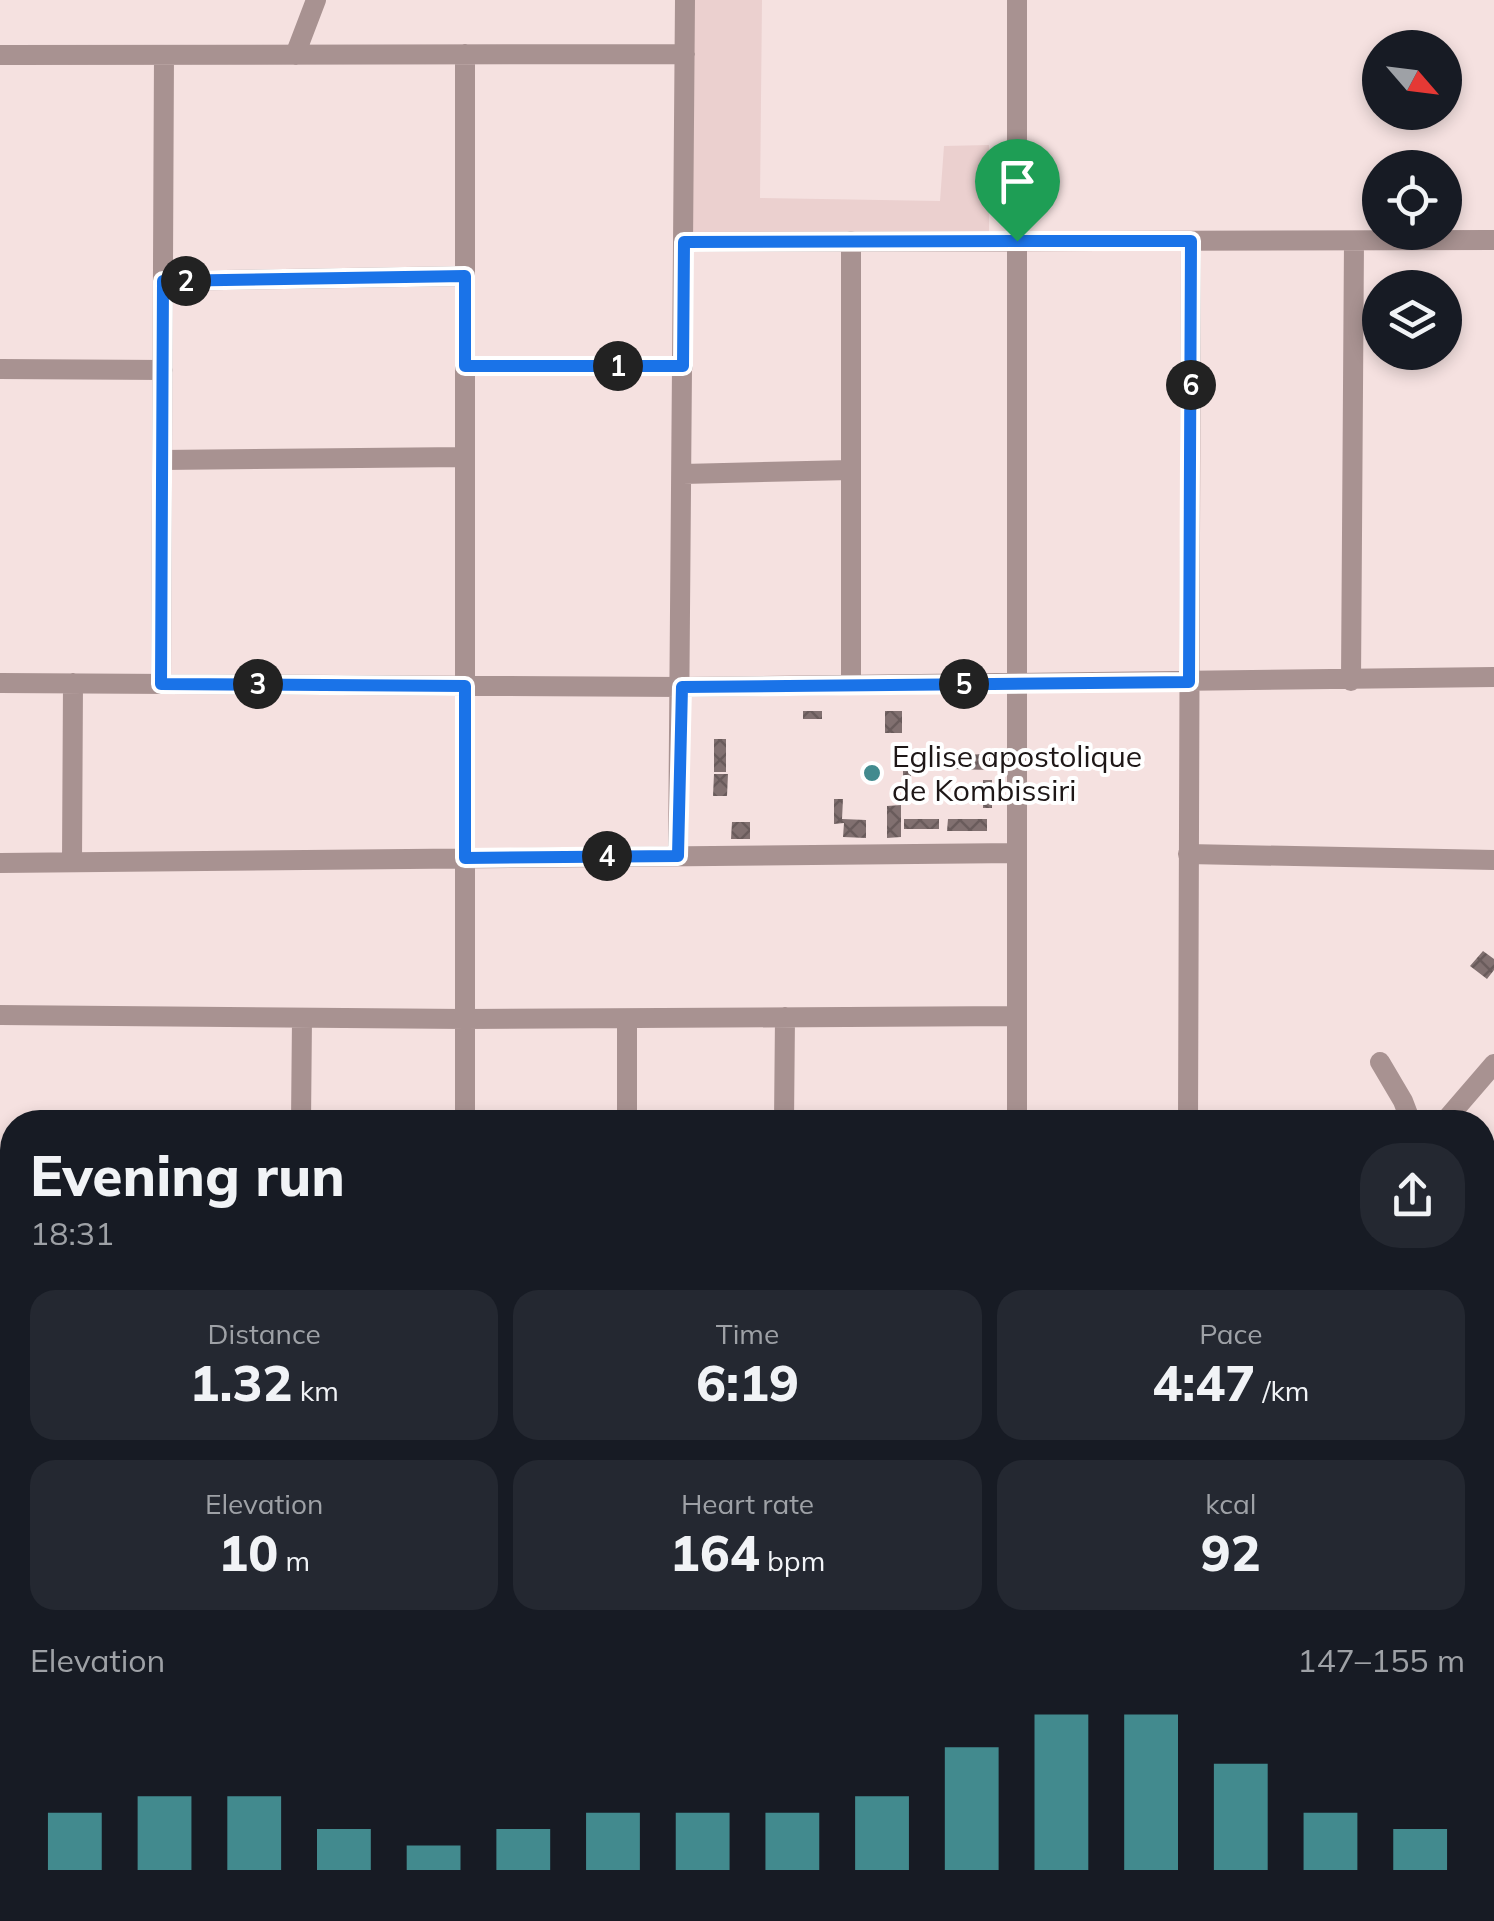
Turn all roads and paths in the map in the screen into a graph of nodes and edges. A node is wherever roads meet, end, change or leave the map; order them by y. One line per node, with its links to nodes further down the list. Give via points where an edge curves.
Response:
1 (316, 0): 8 (street)
2 (685, 0): 5 (street)
3 (1017, 0): 10 (street)
4 (465, 54): 5 (street); 8 (street); 15 (street)
5 (685, 54): 13 (street)
6 (0, 55): 7 (street)
7 (164, 55): 8 (street); 16 (street)
8 (295, 55)
9 (1494, 240): 12 (street)
10 (1017, 241): 11 (street); 14 (street); 31 (street)
11 (1191, 241): 12 (street); 28 (street)
12 (1354, 241): 26 (street)
13 (684, 242): 14 (street); 18 (street)
14 (851, 242): 23 (street)
15 (465, 276): 16 (street); 17 (street)
16 (163, 281): 20 (street)
17 (465, 366): 18 (street); 21 (street)
18 (683, 366): 24 (street)
19 (0, 370): 20 (street)
20 (163, 370): 22 (street)
21 (465, 457): 22 (street); 32 (street)
22 (162, 460): 30 (street)
23 (851, 470): 24 (street); 33 (street)
24 (683, 474): 34 (street)
25 (1494, 677): 26 (street)
26 (1351, 681): 28 (street)
27 (0, 682): 29 (street)
28 (1189, 682): 31 (street); 36 (street)
29 (73, 683): 30 (street); 41 (street)
30 (161, 684): 32 (street)
31 (1017, 684): 33 (street); 35 (street)
32 (465, 686): 34 (street); 38 (street)
33 (851, 686): 34 (street)
34 (682, 687): 37 (street)
35 (1017, 853): 37 (street); 43 (street)
36 (1188, 854): 39 (street); 55 (street)
37 (678, 856): 38 (street)
38 (465, 858): 41 (street); 47 (street)
39 (1494, 860)
40 (0, 862): 41 (street)
41 (72, 862)
42 (0, 1015): 45 (street)
43 (1017, 1016): 44 (street); 54 (street)
44 (785, 1017): 46 (street); 53 (street)
45 (302, 1018): 47 (street); 50 (street)
46 (627, 1018): 47 (street); 52 (street)
47 (465, 1019): 51 (street)
48 (1380, 1062): 56 (street)
49 (1494, 1064): 57 (street)
50 (301, 1110)
51 (465, 1110)
52 (627, 1110)
53 (784, 1110)
54 (1017, 1110)
55 (1188, 1110)
56 (1406, 1110)
57 (1454, 1110)

